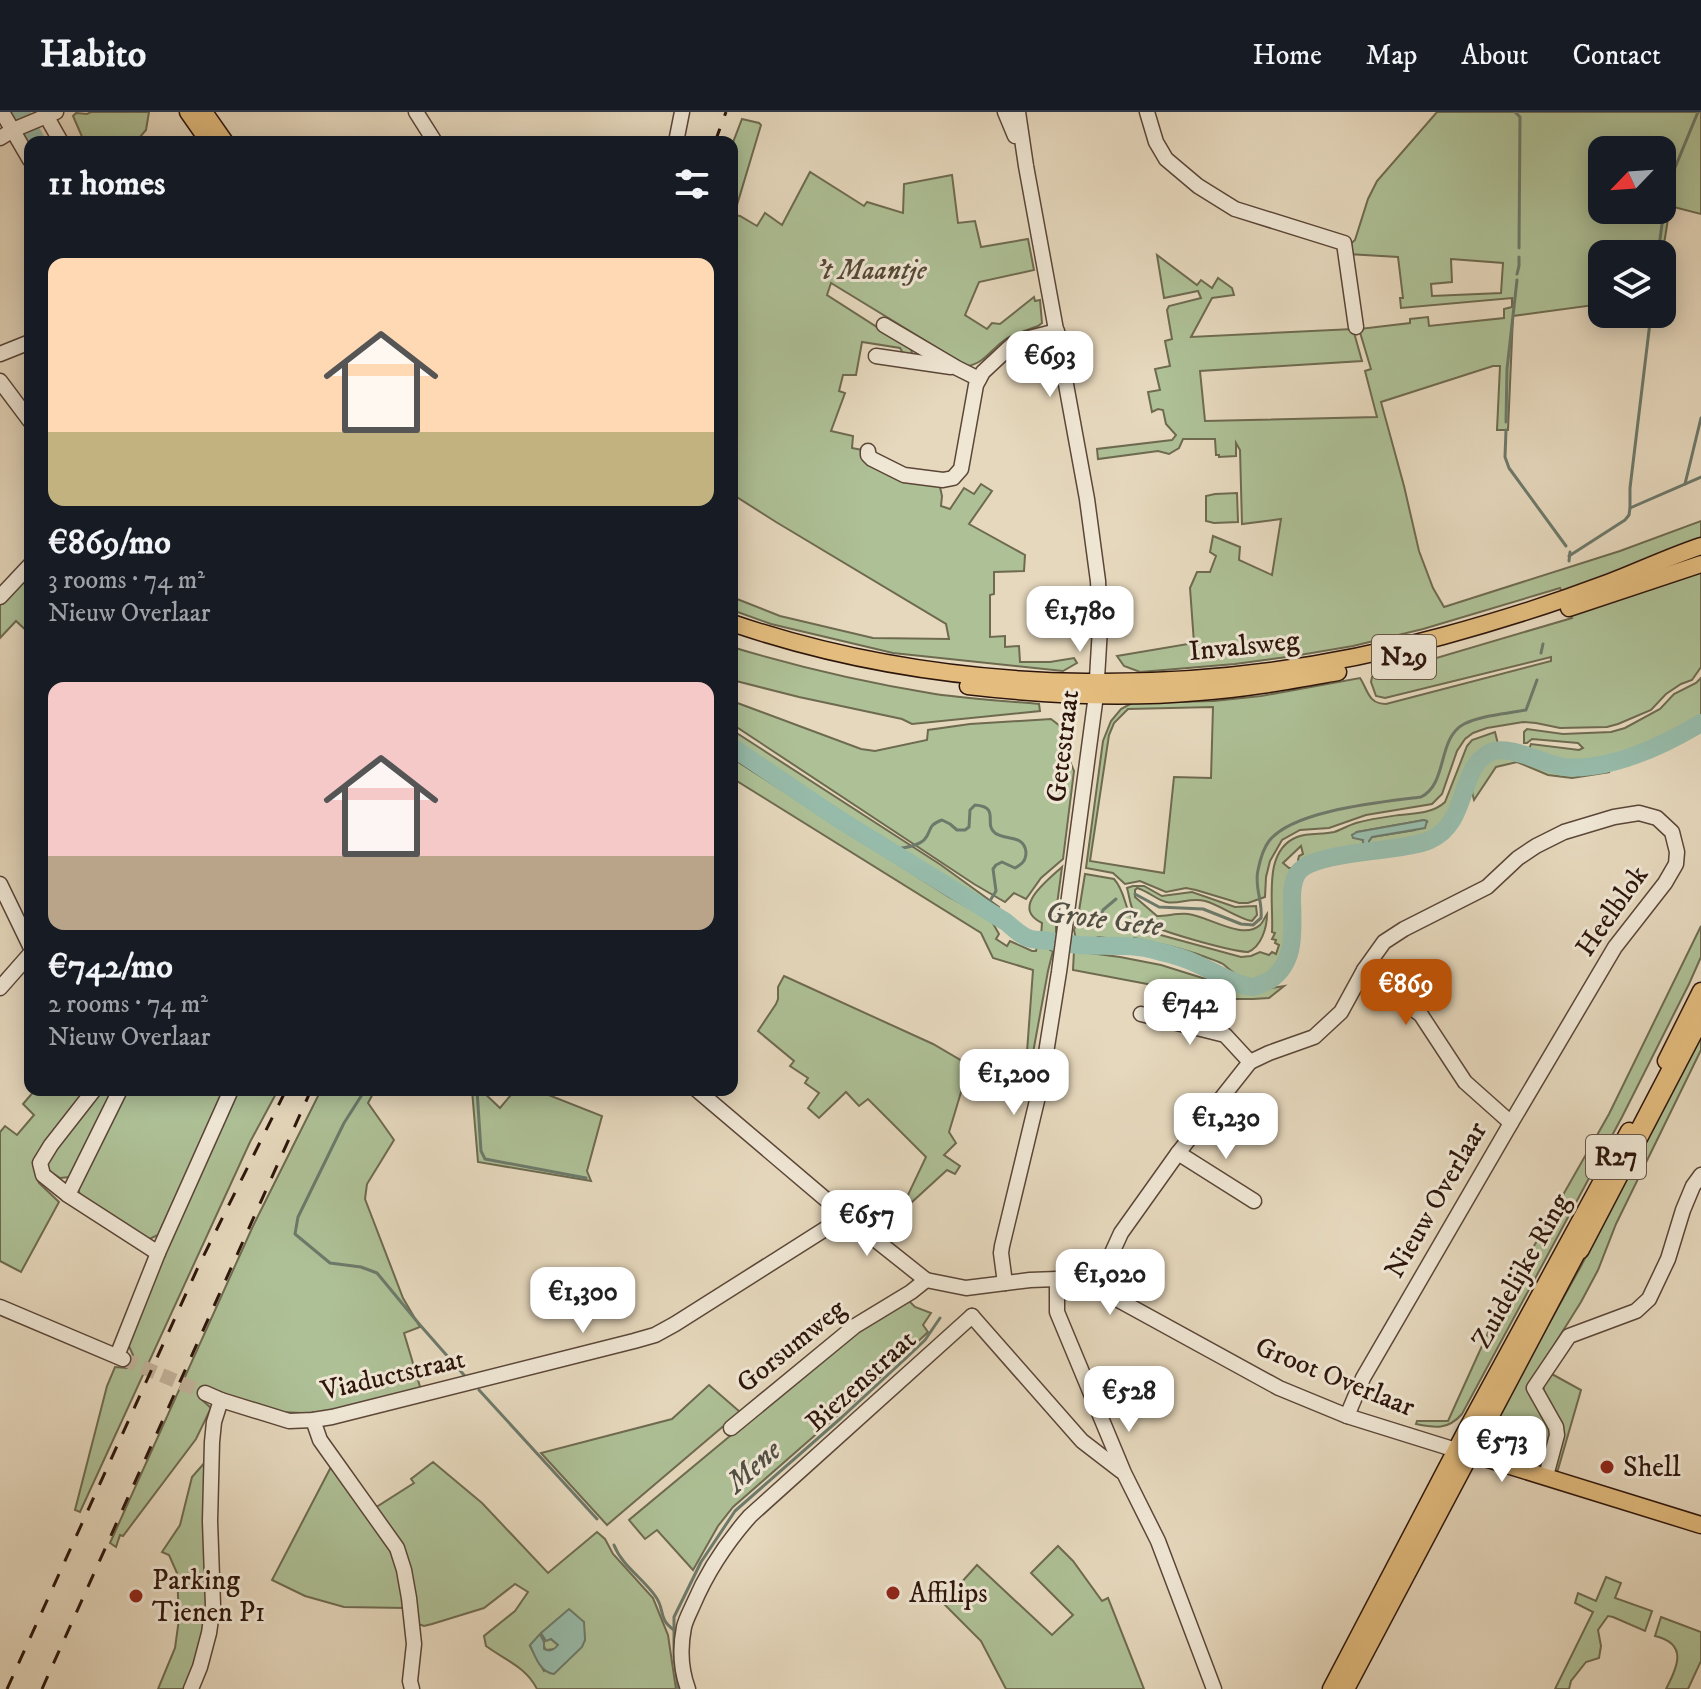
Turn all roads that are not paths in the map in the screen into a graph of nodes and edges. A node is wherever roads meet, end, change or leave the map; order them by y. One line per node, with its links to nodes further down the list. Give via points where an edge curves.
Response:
1 (2, 112): 10 (street)
2 (188, 112): 13 (main road)
3 (204, 112): 14 (main road)
4 (416, 112): 15 (street)
5 (682, 112): 16 (street)
6 (1005, 112): 18 (street, Getestraat)
7 (1018, 112): 18 (street, Getestraat)
8 (1147, 112): 20 (street, via 1166,159 1198,186 1235,209 1344,243)
9 (48, 114): 10 (street); 12 (street)
10 (22, 127): 11 (street); 17 (street)
11 (24, 136)
12 (58, 136)
13 (205, 136)
14 (221, 136)
15 (431, 136)
16 (677, 136)
17 (0, 138)
18 (1026, 166): 21 (street, Getestraat)
19 (884, 325): 25 (street)
20 (1356, 327)
21 (1057, 331): 26 (street, via 1013,344); 36 (street, Getestraat, via 1095,545 1100,628)
22 (24, 344): 23 (street)
23 (0, 354)
24 (876, 356): 25 (street)
25 (957, 368): 26 (street)
26 (979, 379): 29 (street, via 961,469 953,478 904,475 872,459)
27 (0, 381): 28 (street)
28 (24, 413)
29 (868, 451)
30 (1701, 546): 36 (main road, Invalsweg / N29, via 1524,612 1365,656 1235,676)
31 (1701, 564): 36 (main road, Invalsweg / N29, via 1488,634 1365,667 1199,692)
32 (24, 571): 33 (street)
33 (0, 597)
34 (738, 625): 36 (main road, Invalsweg / N29, via 907,667)
35 (738, 637): 36 (main road, Invalsweg / N29, via 906,677 1023,692)
36 (1096, 688): 60 (street, Getestraat, via 1041,1084 1002,1246)
37 (0, 884): 38 (street)
38 (24, 934)
39 (24, 961): 41 (street)
40 (1364, 970): 45 (street, via 1341,1012 1314,1037); 50 (street, Nieuw Overlaar, via 1421,1015 1465,1082); 50 (street, Heelblok, via 1384,942 1487,887 1518,858 1564,832 1639,813 1657,818 1672,832 1676,864 1615,947)
41 (0, 988)
42 (1701, 991): 70 (main road, Zuidelijke Ring / R27)
43 (1141, 1014): 45 (street, via 1225,1035)
44 (1701, 1015): 56 (highway, Zuidelijke Ring / R27)
45 (1250, 1062): 51 (street)
46 (89, 1096): 53 (street, via 40,1163 43,1175)
47 (117, 1096): 53 (street)
48 (228, 1096): 57 (street)
49 (704, 1096): 55 (street)
50 (1511, 1123): 67 (street, Nieuw Overlaar, via 1363,1378)
51 (1178, 1153): 54 (street); 62 (street, via 1121,1233)
52 (1701, 1175): 72 (street, via 1649,1299 1636,1311 1569,1336 1534,1388 1556,1427)
53 (68, 1195): 57 (street)
54 (1254, 1201)
55 (843, 1214): 59 (street); 68 (street, Viaductstraat, via 655,1335)
56 (1579, 1249): 70 (main road, Zuidelijke Ring / R27)
57 (158, 1253): 63 (street, via 120,1357)
58 (1057, 1279): 60 (street, Groot Overlaar); 62 (street, Groot Overlaar); 71 (street, via 1057,1312)
59 (926, 1280): 61 (street, Groot Overlaar); 69 (street, Gorsumweg, via 855,1326)
60 (1005, 1283): 61 (street, Groot Overlaar)
61 (976, 1288): 64 (street)
62 (1096, 1288): 67 (street, Groot Overlaar, via 1279,1388)
63 (2, 1310)
64 (972, 1316): 71 (street, via 1082,1441); 76 (street, Biezenstraat, via 732,1536 684,1624 681,1648)
65 (205, 1393): 66 (street, Viaductstraat)
66 (221, 1400): 68 (street, Viaductstraat, via 289,1421); 75 (street, via 212,1442 213,1605)
67 (1347, 1416): 70 (street, Groot Overlaar)
68 (313, 1420): 74 (street, via 320,1440 397,1548 414,1644)
69 (731, 1428)
70 (1464, 1452): 72 (main road, Groot Overlaar); 78 (main road, R27); 79 (main road, R27)
71 (1124, 1473): 77 (street, via 1158,1541)
72 (1546, 1476): 73 (main road, Groot Overlaar)
73 (1701, 1525)
74 (410, 1686)
75 (191, 1689)
76 (688, 1689)
77 (1214, 1689)
78 (1331, 1689)
79 (1346, 1689)

